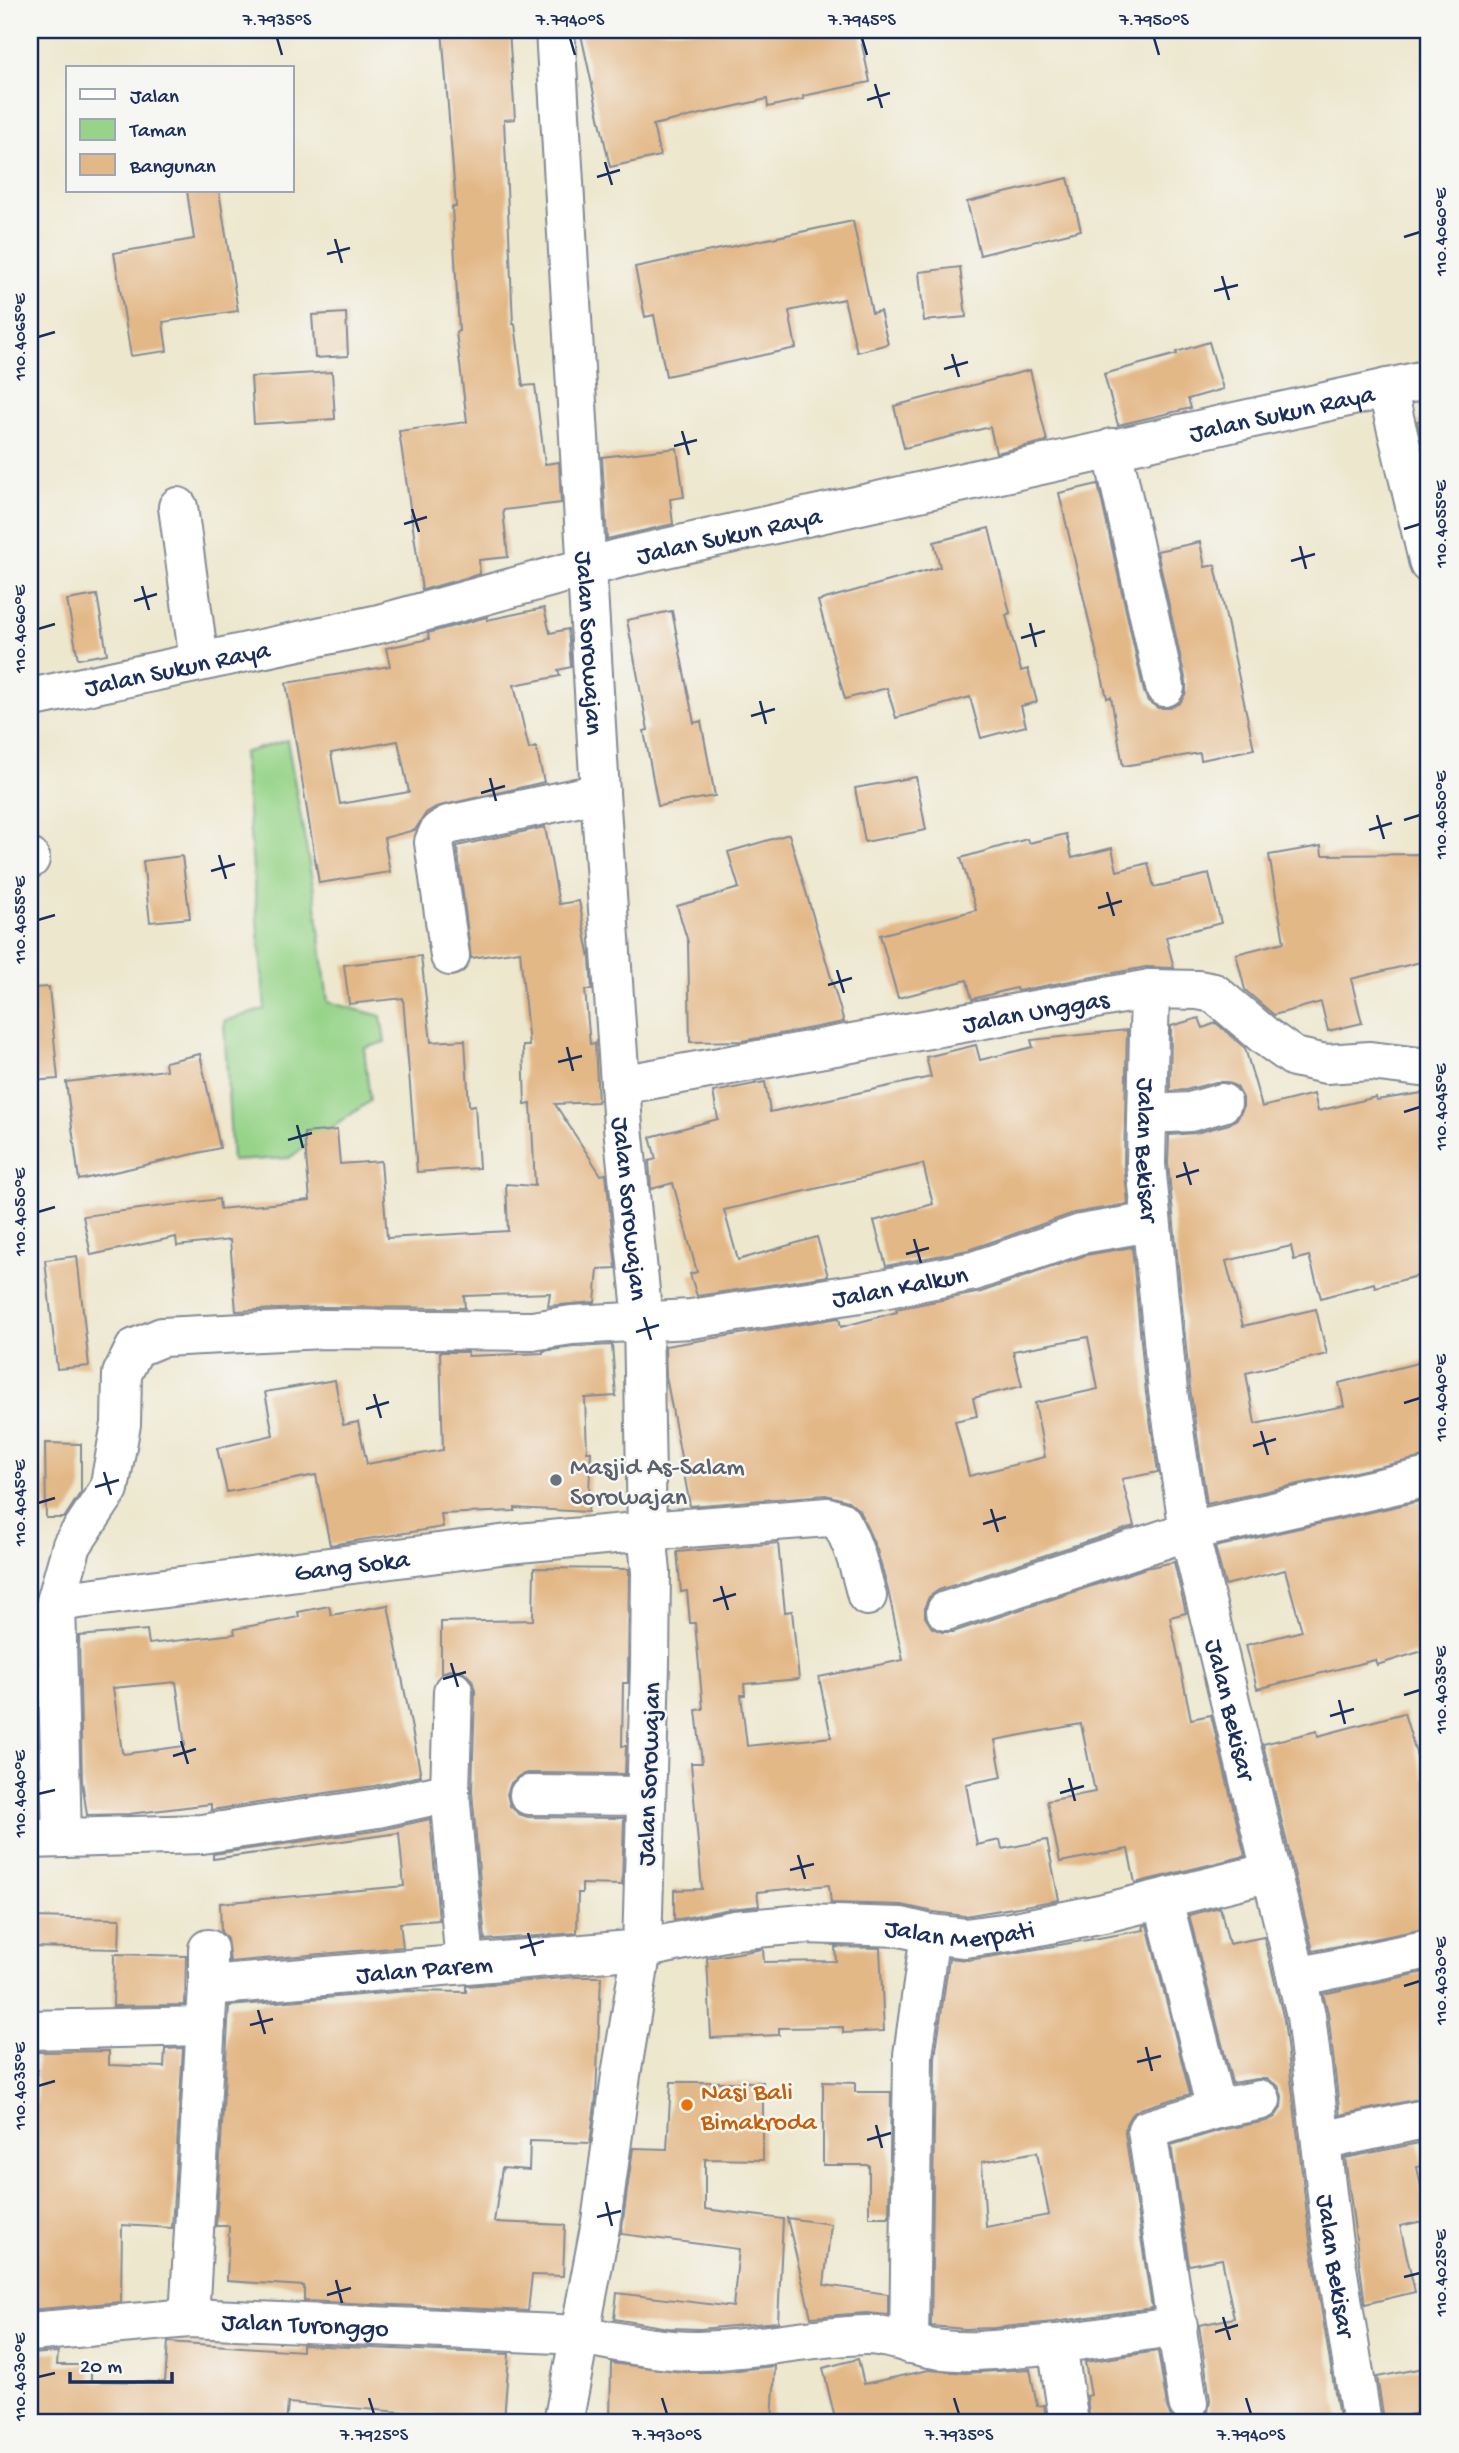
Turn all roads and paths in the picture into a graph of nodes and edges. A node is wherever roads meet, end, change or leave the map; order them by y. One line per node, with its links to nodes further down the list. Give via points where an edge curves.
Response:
1 (555, 30): 7 (street, Jalan Sorowajan)
2 (1429, 379): 3 (street, Jalan Sukun Raya)
3 (1387, 388): 4 (street, Jalan Sukun Raya); 6 (street)
4 (1112, 449): 7 (street, Jalan Sukun Raya); 9 (street)
5 (178, 508): 8 (street)
6 (1429, 564)
7 (589, 569): 8 (street, Jalan Sukun Raya, via 379,624); 11 (street, Jalan Sorowajan)
8 (199, 661): 10 (street, Jalan Sukun Raya)
9 (1165, 687)
10 (30, 698)
11 (600, 793): 12 (street, via 448,825 439,831 433,842); 15 (street, Jalan Sorowajan)
12 (450, 956)
13 (1150, 989): 14 (street, Jalan Unggas, via 1214,993 1294,1057 1326,1064 1370,1061); 15 (street, Jalan Unggas); 17 (street, Jalan Bekisar)
14 (1429, 1068)
15 (620, 1085): 19 (street, Jalan Sorowajan)
16 (1222, 1102): 17 (street, via 1190,1112)
17 (1149, 1114): 18 (street, Jalan Bekisar, via 1146,1164)
18 (1151, 1222): 19 (street, Jalan Kalkun, via 1081,1234 974,1271 867,1292 704,1317); 22 (street, Jalan Bekisar, via 1168,1391)
19 (643, 1320): 21 (street, Jalan Sorowajan); 24 (street, Jalan Kalkun, via 532,1331 323,1329 162,1336 135,1348 122,1374 121,1424 109,1489 72,1545)
20 (1429, 1477): 22 (street)
21 (647, 1531): 23 (street, Gang Soka, via 828,1517 841,1521); 24 (street, Gang Soka, via 508,1544); 30 (street, Jalan Sorowajan, via 651,1599)
22 (1189, 1531): 25 (street); 32 (street, Jalan Bekisar)
23 (867, 1595)
24 (56, 1602): 26 (street, Jalan Kalkun)
25 (946, 1611)
26 (44, 1688): 31 (street, Jalan Kalkun)
27 (453, 1691): 28 (street)
28 (450, 1793): 31 (street, via 202,1834); 38 (street)
29 (529, 1795): 30 (street)
30 (646, 1796): 36 (street, Jalan Sorowajan)
31 (46, 1839)
32 (1271, 1872): 33 (street, Jalan Merpati); 39 (street, Jalan Bekisar)
33 (1163, 1900): 34 (street, Jalan Merpati, via 1010,1932 965,1938); 44 (street)
34 (930, 1934): 36 (street, Jalan Merpati, via 901,1927 804,1924 734,1930); 51 (street, via 913,2055)
35 (208, 1949): 40 (street)
36 (642, 1949): 38 (street, Jalan Parem); 50 (street, Jalan Sorowajan)
37 (1429, 1949): 39 (street)
38 (465, 1964): 40 (street, Jalan Parem)
39 (1297, 1977): 46 (street, Jalan Bekisar)
40 (208, 1986): 41 (street)
41 (206, 2026): 42 (street); 47 (street)
42 (30, 2030)
43 (1261, 2100): 44 (street)
44 (1216, 2109): 48 (street, via 1142,2132)
45 (1429, 2118): 46 (street)
46 (1321, 2141): 56 (street, Jalan Bekisar)
47 (189, 2318): 49 (street, Jalan Turonggo); 50 (street, Jalan Turonggo)
48 (1178, 2326): 52 (street, Jalan Turonggo); 53 (street)
49 (30, 2332)
50 (581, 2335): 51 (street, Jalan Turonggo, via 683,2351 870,2335); 54 (street, Jalan Sorowajan)
51 (909, 2344): 52 (street, Jalan Turonggo, via 936,2350 981,2350)
52 (1057, 2344): 55 (street)
53 (1188, 2403)
54 (563, 2423)
55 (1069, 2423)
56 (1362, 2423)

